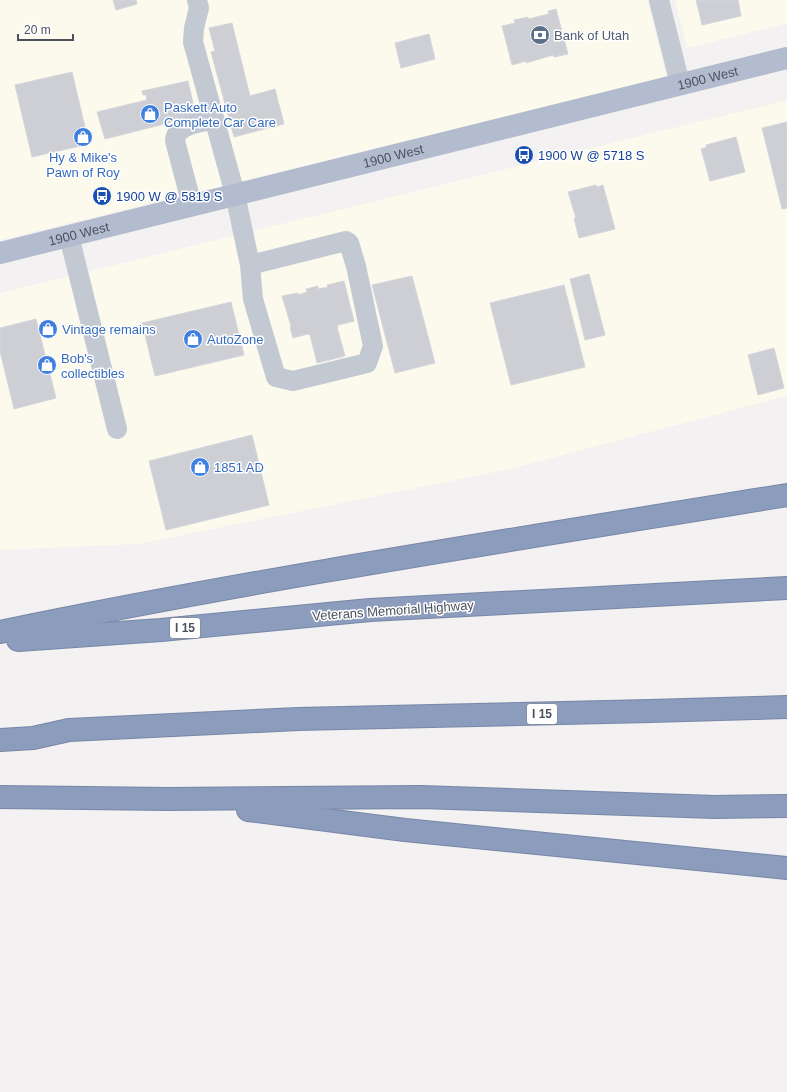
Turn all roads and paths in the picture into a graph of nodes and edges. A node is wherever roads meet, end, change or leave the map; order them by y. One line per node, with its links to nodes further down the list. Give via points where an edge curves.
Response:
1 (197, 0): 5 (street, via 199,8 193,42)
2 (659, 0): 4 (street)
3 (787, 58): 4 (main road, 1900 West)
4 (680, 84): 6 (main road, 1900 West)
5 (214, 119): 6 (street); 7 (street, via 182,128 175,136)
6 (235, 194): 7 (main road, 1900 West); 10 (street)
7 (192, 205): 8 (main road, 1900 West)
8 (69, 236): 9 (main road, 1900 West); 11 (street)
9 (0, 253)
10 (250, 265): 10 (street, via 253,299 276,377 293,381 367,363 374,346 349,243 346,241)
11 (117, 429)
12 (787, 495): 14 (highway, via 120,607)
13 (787, 588): 15 (highway, Veterans Memorial Highway / I 15, via 370,610 161,630)
14 (0, 632)
15 (0, 641)
16 (787, 707): 17 (highway, I 15, via 298,719 69,730 33,738)
17 (0, 740)
18 (0, 797): 19 (highway)
19 (168, 799): 20 (highway, via 420,797 715,807); 21 (highway, via 404,830)
20 (787, 806)
21 (787, 868)

